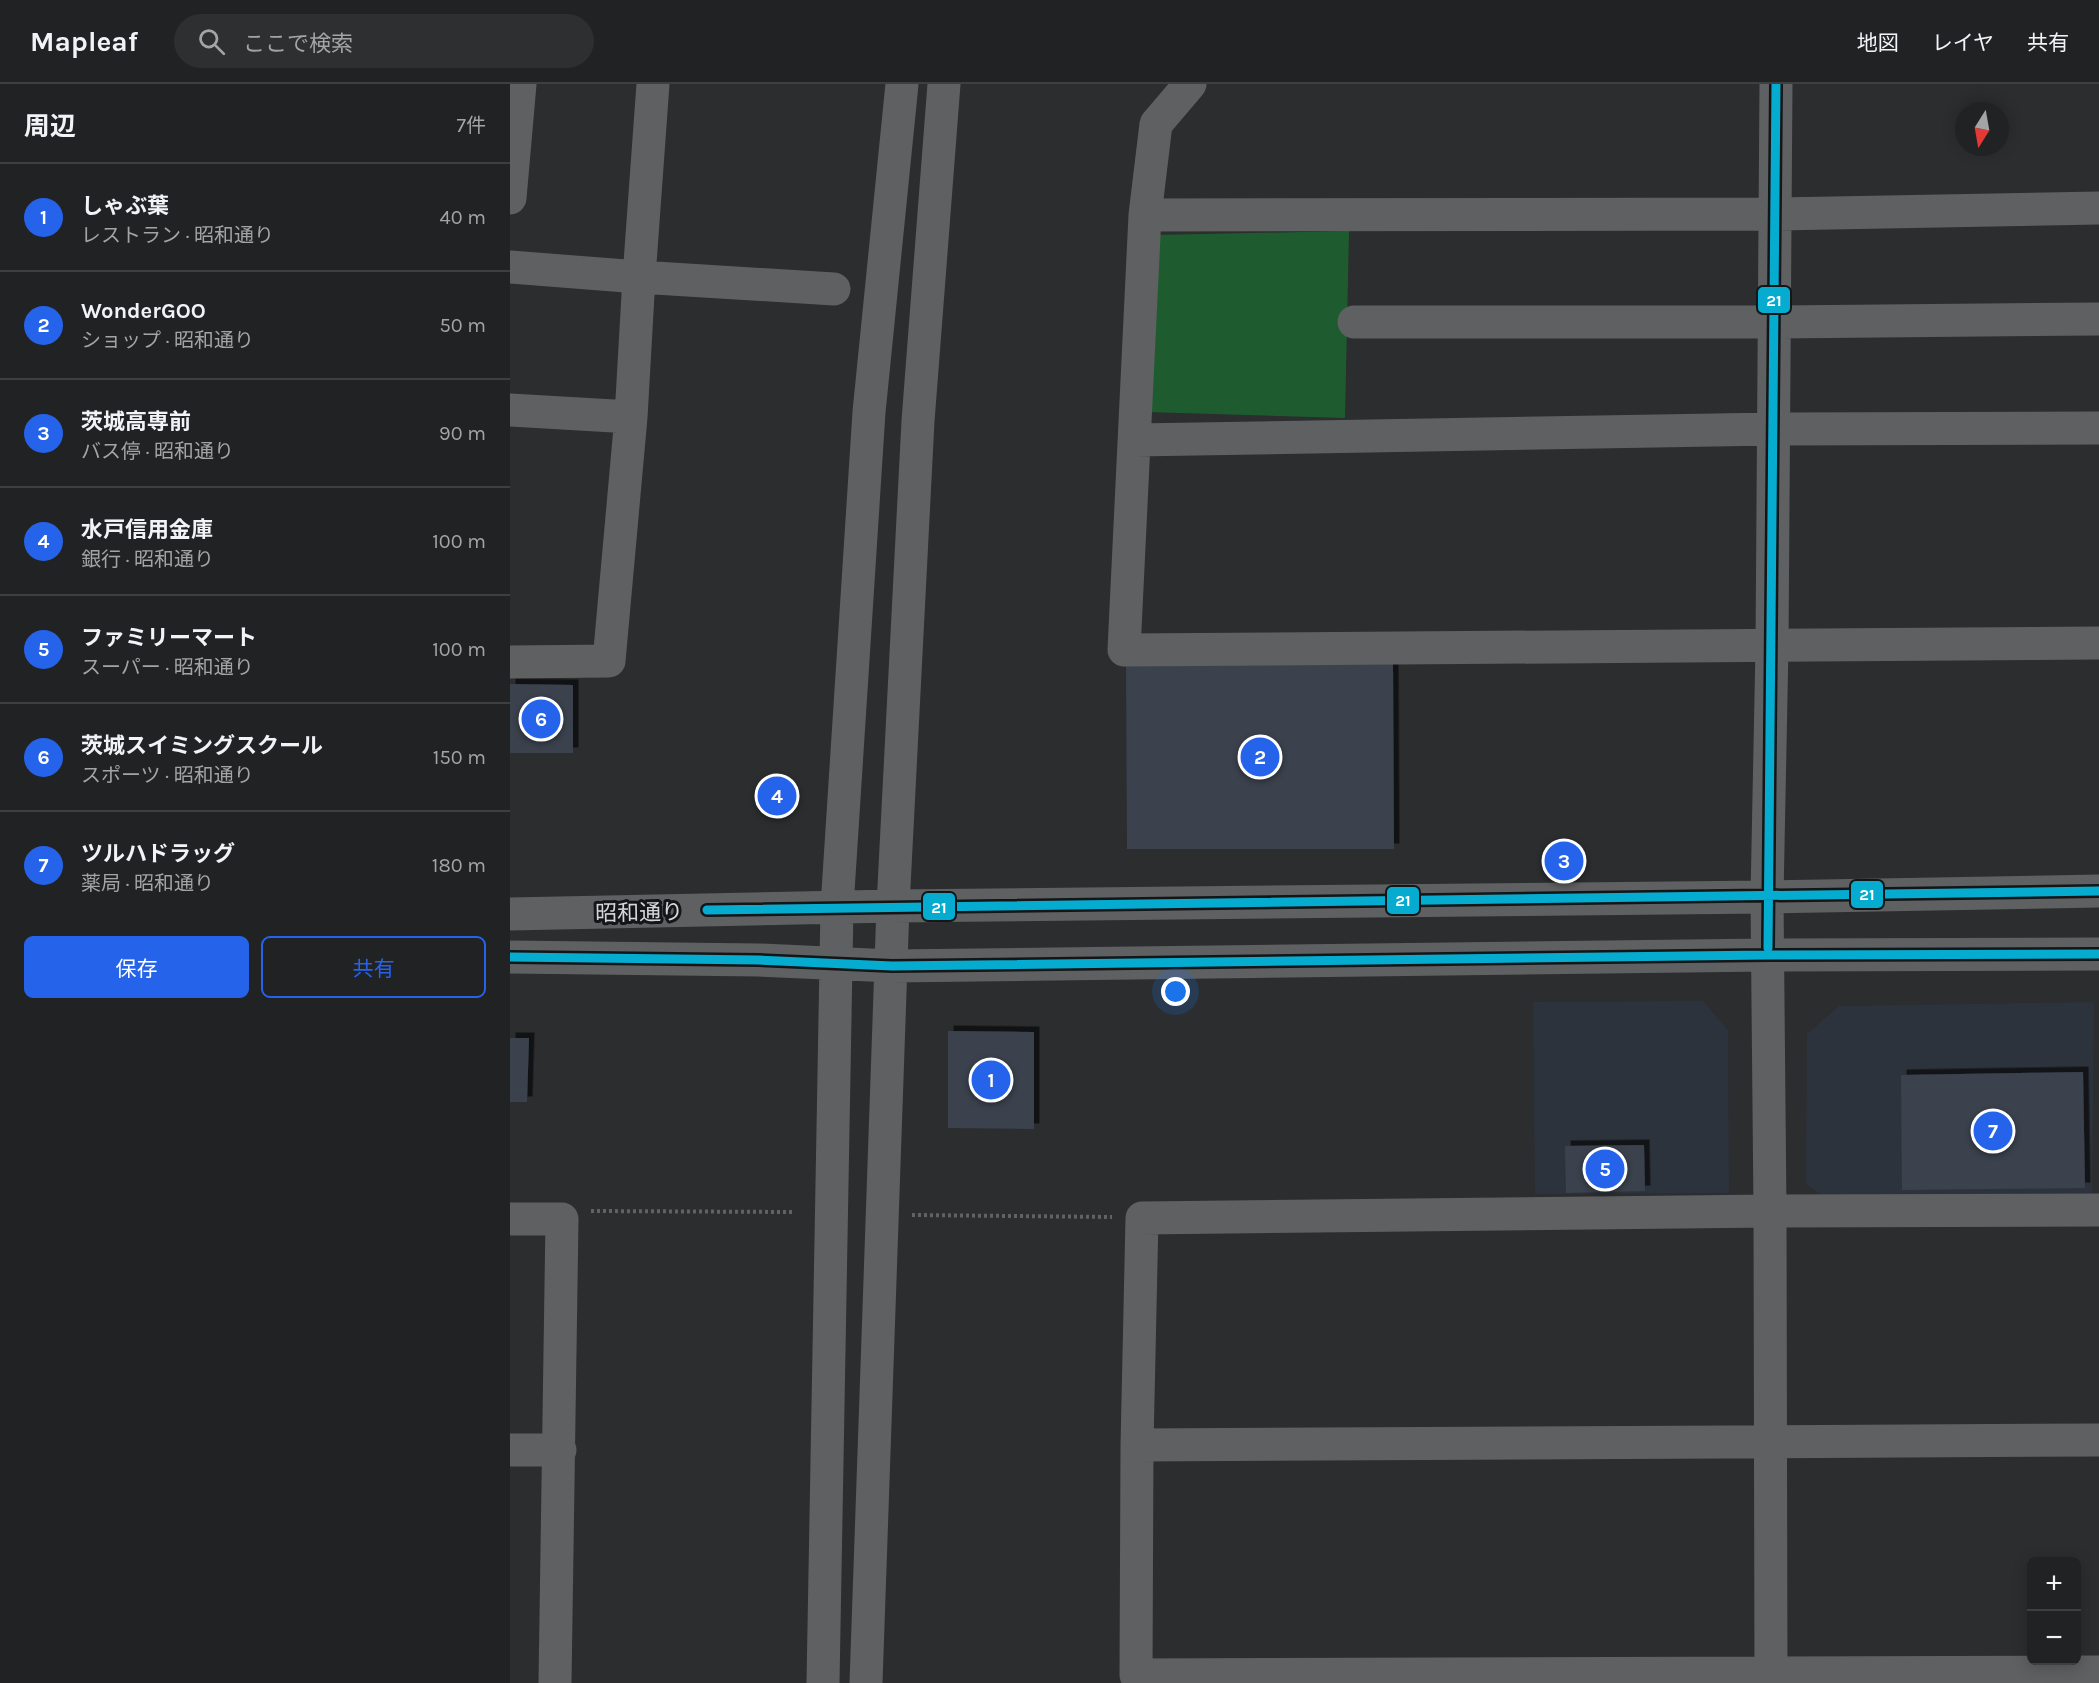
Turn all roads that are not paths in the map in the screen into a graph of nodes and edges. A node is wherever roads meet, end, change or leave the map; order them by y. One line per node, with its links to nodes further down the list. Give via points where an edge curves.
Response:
1 (520, 84): 7 (street)
2 (653, 84): 13 (street)
3 (902, 84): 29 (street, via 869,412)
4 (944, 84): 28 (street, via 918,421)
5 (1190, 84): 11 (street, via 1156,124)
6 (1776, 84): 10 (street)
7 (513, 134): 8 (street)
8 (510, 198)
9 (2099, 208): 10 (street)
10 (1775, 214): 11 (street); 17 (street)
11 (1145, 215): 22 (street)
12 (510, 267): 13 (street)
13 (639, 277): 14 (street); 19 (street)
14 (834, 289)
15 (2099, 319): 17 (street)
16 (1354, 322): 17 (street)
17 (1774, 322): 21 (street)
18 (510, 410): 19 (street)
19 (631, 417): 25 (street, via 609,662)
20 (2099, 428): 21 (street)
21 (1773, 429): 22 (street); 24 (street)
22 (1136, 440): 24 (street, via 1124,650)
23 (2099, 644): 24 (street)
24 (1772, 646): 27 (street)
25 (510, 662)
26 (2099, 891): 27 (street, 昭和通り)
27 (1767, 897): 28 (street, 昭和通り); 32 (street)
28 (893, 906): 29 (street, 昭和通り); 35 (street)
29 (837, 908): 30 (street, 昭和通り); 34 (street)
30 (510, 914)
31 (2099, 954): 32 (street, 昭和通り)
32 (1768, 955): 35 (street, 昭和通り); 37 (street)
33 (510, 957): 34 (street, 昭和通り)
34 (835, 963): 35 (street, 昭和通り); 47 (street)
35 (892, 966): 48 (street)
36 (2099, 1210): 37 (street)
37 (1770, 1211): 40 (street); 41 (street, via 1142,1218)
38 (510, 1219): 43 (street, via 562,1219)
39 (2099, 1440): 40 (street)
40 (1770, 1442): 41 (street); 45 (street)
41 (1137, 1445): 45 (street, via 1136,1674)
42 (510, 1450): 43 (street)
43 (560, 1450): 46 (street)
44 (2099, 1672): 45 (street)
45 (1771, 1678)
46 (555, 1683)
47 (823, 1683)
48 (866, 1683)

